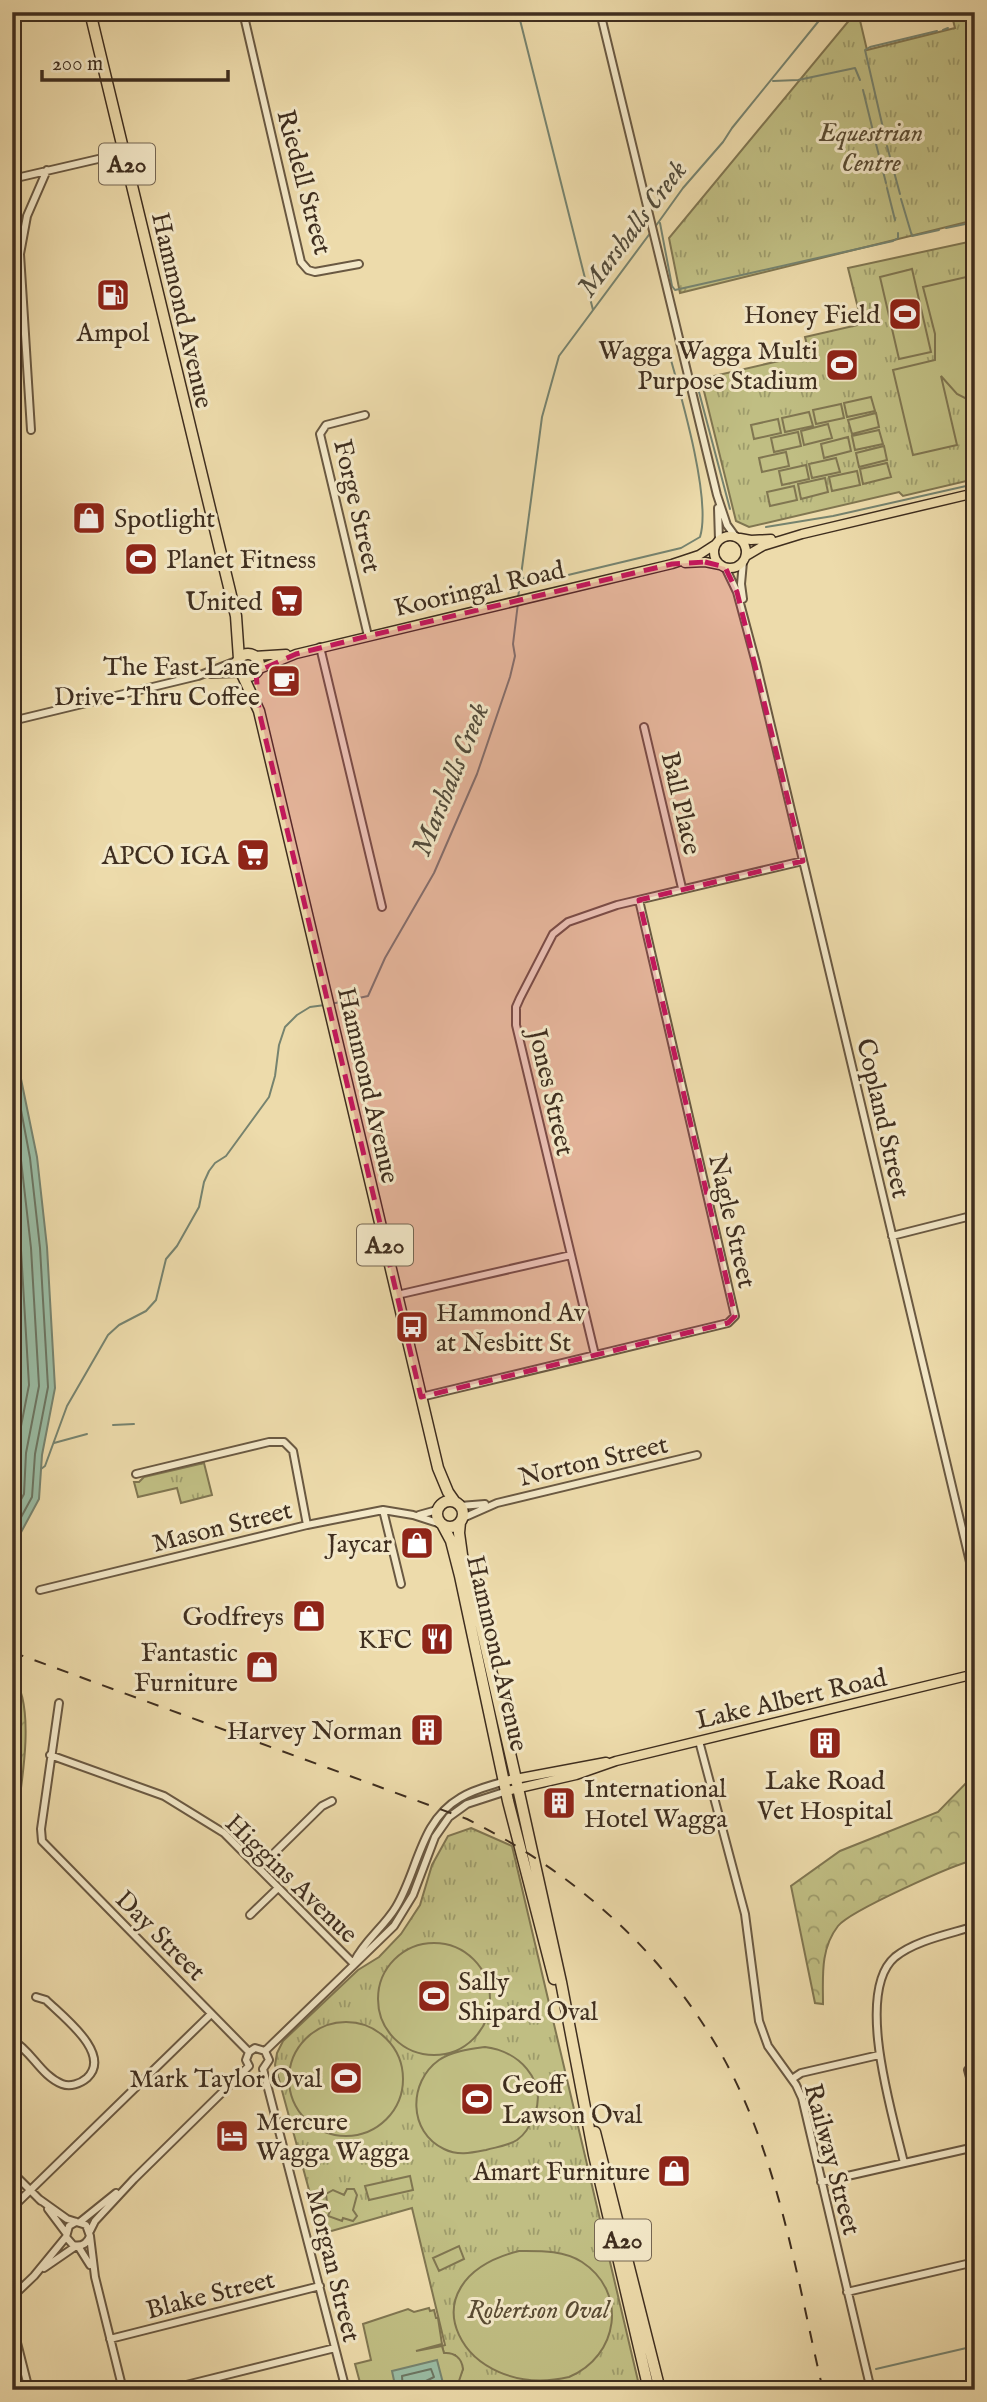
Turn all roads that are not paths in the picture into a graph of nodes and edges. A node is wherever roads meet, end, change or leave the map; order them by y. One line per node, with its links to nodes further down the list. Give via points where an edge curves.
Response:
1 (121, 12): 4 (street)
2 (243, 12): 8 (street, Riedell Street, via 301,262 315,272)
3 (600, 12): 12 (street)
4 (91, 16): 5 (highway, Hammond Avenue / A20)
5 (124, 153): 6 (street); 19 (highway, Hammond Avenue / A20)
6 (47, 170): 7 (street); 10 (street, via 27,216 20,254)
7 (12, 178)
8 (359, 264)
9 (365, 415): 20 (street, Forge Street, via 326,425 320,434)
10 (31, 430)
11 (975, 493): 13 (main road)
12 (717, 495): 14 (street); 15 (street)
13 (802, 534): 14 (main road, via 767,540); 16 (main road, via 763,546)
14 (737, 537): 15 (main road, via 729,535); 16 (main road, via 746,548)
15 (717, 542): 17 (main road, Kooringal Road, via 699,555); 18 (main road, via 714,555)
16 (745, 559): 18 (main road, via 737,567); 25 (street, Copland Street, via 742,596)
17 (672, 564): 18 (main road, Kooringal Road); 20 (main road, Kooringal Road)
18 (723, 566): 25 (street, Copland Street, via 737,592)
19 (236, 617): 23 (highway, Hammond Avenue / A20); 24 (highway, Hammond Avenue / A20)
20 (368, 636): 21 (main road, Kooringal Road)
21 (320, 648): 22 (main road, Kooringal Road); 35 (street)
22 (296, 654): 23 (main road, Kooringal Road); 26 (main road, Kooringal Road)
23 (253, 656): 24 (highway); 26 (highway, A20)
24 (239, 660): 27 (highway, A20); 28 (street)
25 (756, 663): 32 (street, Copland Street)
26 (257, 671): 27 (highway, via 249,676); 29 (highway, Hammond Avenue / A20)
27 (242, 673): 28 (street); 29 (highway, Hammond Avenue / A20)
28 (198, 676): 30 (street)
29 (259, 711): 39 (highway, Hammond Avenue / A20)
30 (12, 721)
31 (644, 727): 33 (street, Ball Place)
32 (803, 861): 33 (street, Jones Street); 37 (street, Copland Street)
33 (682, 888): 34 (street, Jones Street)
34 (639, 900): 38 (street, Jones Street, via 586,914 559,928 516,1007 516,1025); 40 (street, Nagle Street, via 735,1316 727,1323)
35 (382, 907)
36 (975, 1215): 37 (street)
37 (892, 1236): 53 (street, Copland Street)
38 (571, 1255): 39 (street); 40 (street, Jones Street)
39 (397, 1295): 41 (highway, Hammond Avenue / A20)
40 (595, 1355): 41 (street, Nagle Street)
41 (421, 1398): 43 (highway, Hammond Avenue / A20)
42 (697, 1455): 45 (street, Norton Street)
43 (438, 1468): 46 (highway, Hammond Avenue / A20); 47 (highway, Hammond Avenue / A20)
44 (136, 1474): 51 (street, via 284,1442 293,1451)
45 (497, 1503): 46 (street, Norton Street); 50 (street, Norton Street)
46 (457, 1504): 47 (highway, via 447,1501); 50 (highway, A20)
47 (439, 1507): 49 (street, Mason Street); 52 (highway, A20, via 437,1517)
48 (383, 1510): 49 (street, Mason Street); 51 (street, Mason Street); 54 (street)
49 (414, 1515): 52 (street, Mason Street)
50 (461, 1520): 52 (highway, via 450,1528); 60 (highway, Hammond Avenue / A20, via 460,1546)
51 (307, 1525): 55 (street, Mason Street)
52 (442, 1525): 61 (highway, Hammond Avenue / A20, via 460,1576)
53 (975, 1583)
54 (401, 1584)
55 (40, 1590)
56 (975, 1674): 58 (main road, Lake Albert Road)
57 (59, 1703): 59 (street)
58 (699, 1741): 60 (main road, Lake Albert Road); 82 (street, Railway Street, via 744,1908 759,2021 768,2046)
59 (50, 1755): 63 (street, Higgins Avenue, via 171,1799 224,1833); 73 (street, Day Street, via 41,1829 45,1846)
60 (517, 1783): 61 (main road, Lake Albert Road); 78 (highway, A20)
61 (506, 1786): 67 (street, via 475,1790 437,1817 402,1898); 68 (street, via 457,1809 443,1823 413,1895); 78 (highway, A20, via 540,1932)
62 (332, 1801): 63 (street, via 321,1806)
63 (260, 1868): 64 (street, Higgins Avenue)
64 (278, 1888): 65 (street); 71 (street, Higgins Avenue)
65 (250, 1915)
66 (975, 1926): 77 (street, via 907,1950 888,1964 877,1995)
67 (381, 1928): 68 (street); 69 (street)
68 (387, 1933): 70 (street)
69 (372, 1937): 70 (street); 71 (street)
70 (378, 1943): 71 (street)
71 (353, 1963): 75 (street)
72 (36, 1997): 74 (street, via 46,2000 89,2044 95,2060 91,2074 77,2084 60,2084)
73 (211, 2014): 76 (street, Day Street); 90 (street)
74 (12, 2040)
75 (265, 2051): 76 (street); 80 (street, via 269,2060)
76 (249, 2052): 79 (street)
77 (879, 2055): 82 (street); 86 (street)
78 (577, 2060): 83 (highway, A20)
79 (249, 2066): 80 (street); 88 (street)
80 (263, 2069): 100 (street, Morgan Street)
81 (968, 2070): 84 (street)
82 (792, 2079): 89 (street, Railway Street, via 802,2098)
83 (583, 2091): 110 (highway, A20); 111 (highway, A20)
84 (975, 2096)
85 (975, 2147): 86 (street)
86 (904, 2163): 89 (street)
87 (12, 2172): 90 (street)
88 (134, 2179): 93 (street); 94 (street, via 95,2221)
89 (821, 2182): 101 (street, Railway Street)
90 (30, 2190): 91 (street); 92 (street)
91 (39, 2199): 93 (street); 95 (street)
92 (12, 2208)
93 (78, 2222): 94 (street); 95 (street, via 69,2226)
94 (90, 2233): 96 (street, via 87,2242); 99 (street)
95 (66, 2235): 96 (street); 98 (street)
96 (77, 2246): 98 (street); 99 (street)
97 (975, 2262): 101 (street)
98 (34, 2276): 102 (street)
99 (95, 2277): 104 (street)
100 (320, 2286): 104 (street, Blake Street); 105 (street, Morgan Street)
101 (848, 2292): 112 (street, Railway Street)
102 (12, 2297)
103 (12, 2323): 106 (street)
104 (110, 2339): 107 (street)
105 (335, 2348): 108 (street); 109 (street, Morgan Street)
106 (30, 2390)
107 (123, 2390)
108 (166, 2390)
109 (346, 2390)
110 (649, 2390)
111 (660, 2390)
112 (871, 2390)

